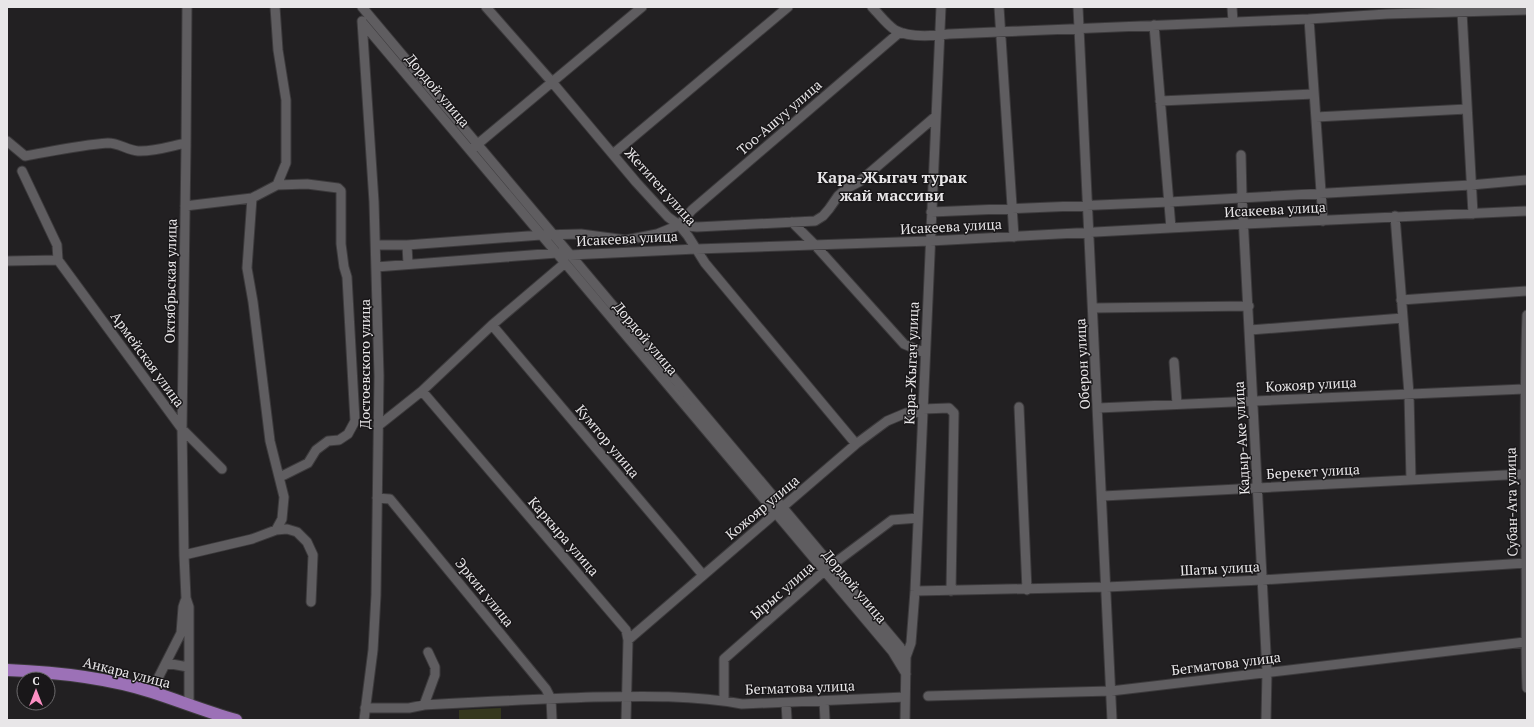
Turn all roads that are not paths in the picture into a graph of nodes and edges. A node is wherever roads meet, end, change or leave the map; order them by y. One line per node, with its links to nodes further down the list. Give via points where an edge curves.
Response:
1 (187, 7): 33 (street, Октябрьская улица)
2 (275, 7): 39 (street, via 278,50 286,100 286,163)
3 (362, 7): 16 (street, Достоевского улица); 17 (street, Дордой улица)
4 (642, 7): 26 (street)
5 (788, 7): 35 (street)
6 (872, 7): 21 (street, via 888,24)
7 (942, 7): 23 (street, Кара-Жыгач улица)
8 (999, 7): 22 (street)
9 (1078, 7): 20 (street, Оберон улица)
10 (1232, 7): 18 (street)
11 (490, 9): 26 (street, Жетиген улица)
12 (1527, 10): 14 (street)
13 (1387, 11): 14 (street); 15 (street)
14 (1462, 12): 29 (street)
15 (1309, 19): 18 (street); 27 (street)
16 (362, 22): 17 (street); 24 (street, Дордой улица); 25 (street, Достоевского улица)
17 (375, 22): 34 (street, Дордой улица)
18 (1233, 22): 19 (street)
19 (1154, 25): 20 (street); 28 (street)
20 (1079, 29): 22 (street); 45 (street, Оберон улица)
21 (900, 32): 23 (street); 55 (street, Тоо-Ашуу улица, via 692,210)
22 (1000, 32): 23 (street); 47 (street)
23 (940, 35): 30 (street, Кара-Жыгач улица)
24 (378, 39): 25 (street, via 370,38); 34 (street, Дордой улица)
25 (364, 46): 63 (street, Достоевского улица)
26 (552, 82): 34 (street); 35 (street, Жетиген улица)
27 (1314, 94): 28 (street); 31 (street)
28 (1160, 100): 44 (street)
29 (1467, 110): 31 (street); 40 (street)
30 (936, 116): 49 (street, Кара-Жыгач улица); 53 (street, Исакеева улица, via 859,182 838,196 823,216 815,221)
31 (1316, 117): 41 (street)
32 (7, 141): 33 (street, via 25,156 69,147 108,143 136,151 146,151)
33 (186, 143): 46 (street, Октябрьская улица)
34 (473, 147): 58 (street, Дордой улица); 59 (street, Дордой улица)
35 (613, 154): 55 (street, Жетиген улица)
36 (1241, 155): 42 (street, Кадыр-Аке улица)
37 (22, 171): 68 (street, via 57,245)
38 (1527, 180): 40 (street, Исакеева улица)
39 (277, 185): 43 (street); 95 (street, via 314,185 338,188 342,191 341,244 348,277 355,405 355,421 348,434 339,440 328,441 316,450 308,463)
40 (1471, 185): 41 (street, Исакеева улица); 50 (street)
41 (1321, 193): 42 (street, Исакеева улица); 52 (street)
42 (1242, 197): 44 (street, Исакеева улица); 54 (street, Кадыр-Аке улица)
43 (252, 198): 46 (street); 95 (street, via 247,268 270,441)
44 (1169, 202): 45 (street, Исакеева улица); 56 (street)
45 (1088, 205): 47 (street, Исакеева улица); 57 (street, Оберон улица)
46 (185, 206): 91 (street, Октябрьская улица)
47 (1011, 208): 49 (street, Исакеева улица); 60 (street)
48 (1527, 210): 50 (street, Исакеева улица)
49 (931, 212): 61 (street, Кара-Жыгач улица)
50 (1473, 214): 51 (street, Исакеева улица)
51 (1395, 216): 52 (street, Исакеева улица); 73 (street)
52 (1323, 221): 54 (street, Исакеева улица)
53 (792, 222): 55 (street, Исакеева улица, via 697,227); 62 (street)
54 (1244, 224): 56 (street, Исакеева улица); 74 (street, Кадыр-Аке улица)
55 (678, 225): 59 (street, Исакеева улица, via 658,234 626,240 581,234); 65 (street, Жетиген улица)
56 (1171, 228): 57 (street, Исакеева улица)
57 (1089, 233): 60 (street, Исакеева улица); 75 (street, Оберон улица)
58 (541, 235): 59 (street, Исакеева улица); 64 (street, Исакеева улица); 66 (street, Дордой улица)
59 (553, 235): 67 (street, Дордой улица)
60 (1014, 237): 61 (street, Исакеева улица)
61 (930, 241): 62 (street, Исакеева улица); 80 (street, Кара-Жыгач улица)
62 (814, 244): 65 (street, Исакеева улица); 80 (street, via 904,344)
63 (376, 245): 64 (street, Исакеева улица); 71 (street, Достоевского улица)
64 (407, 245): 70 (street)
65 (696, 249): 67 (street, Исакеева улица); 92 (street, Жетиген улица)
66 (557, 253): 67 (street, Дордой улица); 70 (street, Исакеева улица)
67 (568, 259): 78 (street); 100 (street, Дордой улица)
68 (58, 260): 69 (street); 91 (street, Армейская улица)
69 (7, 261)
70 (408, 264): 71 (street, Исакеева улица)
71 (376, 267): 90 (street, Достоевского улица)
72 (1527, 291): 73 (street)
73 (1402, 300): 77 (street)
74 (1249, 306): 75 (street); 79 (street, Кадыр-Аке улица)
75 (1093, 308): 88 (street, Оберон улица)
76 (1527, 314): 82 (street, Субан-Ата улица)
77 (1402, 318): 79 (street); 84 (street)
78 (492, 325): 83 (street); 106 (street, Кумтор улица)
79 (1250, 330): 85 (street, Кадыр-Аке улица)
80 (925, 353): 89 (street, Кара-Жыгач улица)
81 (1174, 362): 86 (street)
82 (1524, 389): 84 (street, Кожояр улица); 94 (street, Субан-Ата улица)
83 (422, 391): 90 (street); 114 (street, Каркыра улица, via 626,630)
84 (1409, 394): 85 (street, Кожояр улица); 96 (street)
85 (1253, 401): 86 (street, Кожояр улица); 97 (street, Кадыр-Аке улица)
86 (1177, 404): 88 (street, Кожояр улица)
87 (1019, 407): 109 (street)
88 (1098, 408): 98 (street, Оберон улица)
89 (923, 410): 92 (street, Кожояр улица, via 906,413 887,422); 101 (street, Кара-Жыгач улица); 111 (street, Кожояр улица, via 949,408 954,413)
90 (378, 426): 99 (street, Достоевского улица)
91 (182, 429): 93 (street, Армейская улица); 103 (street, Октябрьская улица)
92 (856, 444): 100 (street, Кожояр улица)
93 (222, 469)
94 (1525, 474): 96 (street, Берекет улица); 104 (street, Субан-Ата улица)
95 (280, 477): 102 (street, via 284,497 282,519)
96 (1411, 480): 97 (street, Берекет улица)
97 (1258, 488): 98 (street, Берекет улица); 107 (street, Кадыр-Аке улица)
98 (1102, 496): 108 (street, Оберон улица)
99 (377, 498): 131 (street, Эркин улица, via 390,498 546,689); 137 (street, Достоевского улица, via 374,630)
100 (779, 510): 105 (street, Дордой улица); 106 (street, Кожояр улица)
101 (918, 518): 105 (street, Ырыс улица, via 892,520); 110 (street, Кара-Жыгач улица)
102 (276, 530): 103 (street, via 252,539); 113 (street, via 288,529 298,532 307,542 313,555)
103 (184, 555): 112 (street, Октябрьская улица)
104 (1526, 563): 107 (street, Шаты улица); 115 (street, Субан-Ата улица)
105 (828, 568): 116 (street, Дордой улица); 124 (street, Дордой улица, via 892,651); 132 (street, Ырыс улица, via 724,659)
106 (703, 575): 114 (street, Кожояр улица)
107 (1262, 580): 108 (street, Шаты улица); 123 (street, Кадыр-Аке улица)
108 (1106, 587): 109 (street, Шаты улица); 126 (street, Оберон улица)
109 (1027, 590): 111 (street, Шаты улица)
110 (914, 591): 111 (street, Шаты улица); 117 (street, Кара-Жыгач улица)
111 (951, 591)
112 (186, 598): 120 (street, Октябрьская улица, via 181,633); 121 (street, Октябрьская улица, via 189,607)
113 (311, 602)
114 (628, 640): 128 (street, Каркыра улица)
115 (1525, 642): 123 (street, Бегматова улица); 125 (street, Субан-Ата улица)
116 (900, 647): 117 (street); 119 (street, Дордой улица)
117 (910, 647): 119 (street, Кара-Жыгач улица)
118 (428, 652): 136 (street, via 435,667 435,675)
119 (906, 657): 124 (street, Кара-Жыгач улица)
120 (166, 663): 121 (street); 127 (street, Октябрьская улица)
121 (188, 667): 135 (street, Октябрьская улица)
122 (7, 670): 127 (main road, Анкара улица, via 74,675)
123 (1267, 672): 126 (street, Бегматова улица); 146 (street, Кадыр-Аке улица)
124 (906, 674): 130 (street, Кара-Жыгач улица)
125 (1527, 688)
126 (1111, 691): 129 (street, Бегматова улица); 145 (street, Оберон улица)
127 (151, 692): 135 (main road, Анкара улица)
128 (626, 696): 131 (street, Бегматова улица); 132 (street, Бегматова улица); 141 (street, Каркыра улица)
129 (928, 696)
130 (905, 697): 133 (street, Бегматова улица); 144 (street, Кара-Жыгач улица)
131 (551, 699): 136 (street, Бегматова улица); 140 (street, Эркин улица)
132 (724, 701): 134 (street, Бегматова улица, via 742,704)
133 (824, 701): 134 (street, Бегматова улица); 143 (street)
134 (786, 703): 142 (street)
135 (189, 705): 138 (main road, Анкара улица)
136 (424, 705): 137 (street, Бегматова улица, via 409,708)
137 (365, 708): 139 (street, Достоевского улица)
138 (236, 720)
139 (364, 720)
140 (552, 720)
141 (626, 720)
142 (787, 720)
143 (826, 720)
144 (905, 720)
145 (1112, 720)
146 (1266, 720)

